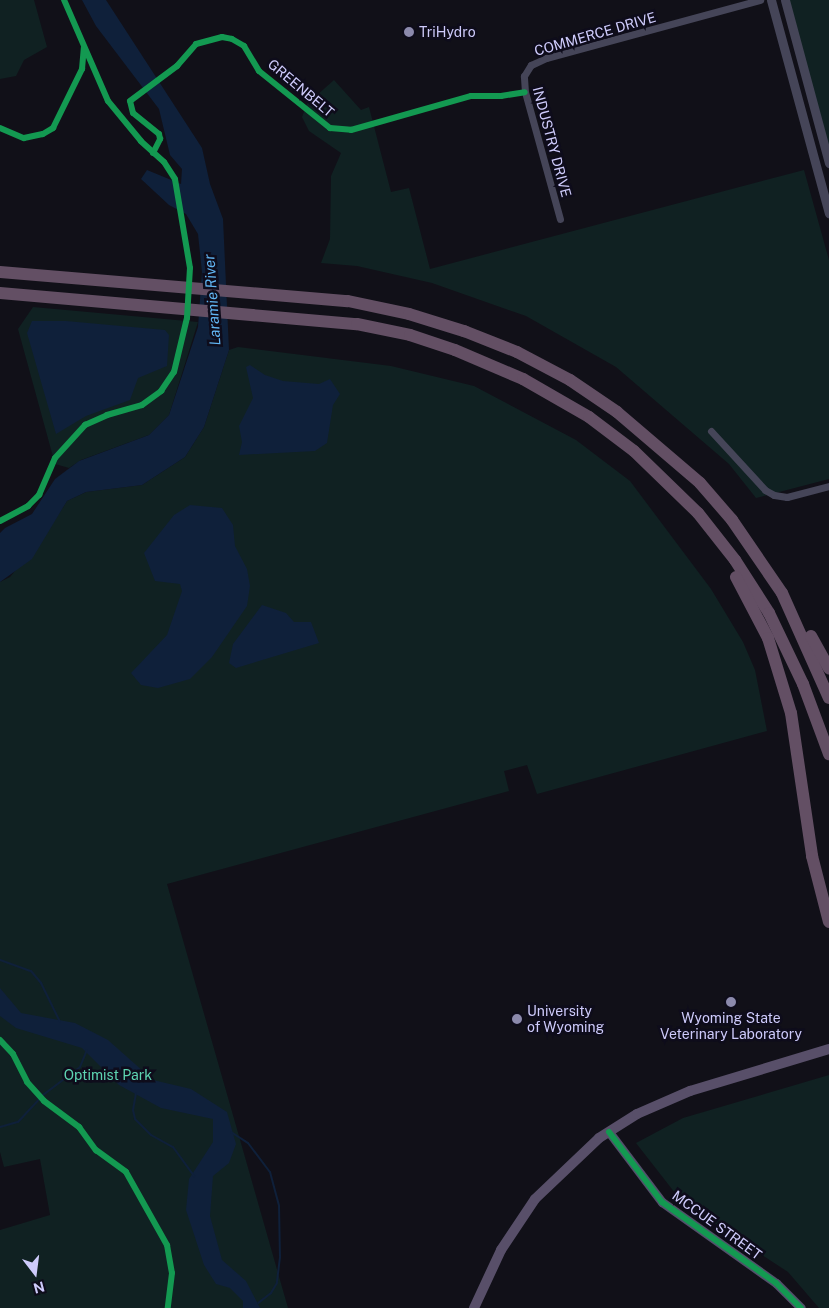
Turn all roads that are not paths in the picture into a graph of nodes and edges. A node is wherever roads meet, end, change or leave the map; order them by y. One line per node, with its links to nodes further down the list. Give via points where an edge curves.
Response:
1 (760, 0): 4 (street, COMMERCE DRIVE, via 546,58)
2 (771, 0): 6 (street)
3 (784, 0): 5 (street)
4 (527, 71): 7 (street, INDUSTRY DRIVE, via 525,92)
5 (829, 163)
6 (829, 213)
7 (560, 219)
8 (0, 272): 13 (highway, via 348,301 409,314 517,352 570,380 624,418 700,483 732,520)
9 (0, 293): 10 (highway, via 240,312 357,324 410,335 488,362)
10 (589, 418): 16 (highway, via 665,478 698,513 734,560 786,646); 17 (highway, via 676,499 708,534 742,587 768,638 791,713 812,856)
11 (711, 431): 12 (street, via 765,490 774,495 788,496)
12 (829, 486)
13 (782, 593): 14 (highway); 15 (highway)
14 (829, 668)
15 (829, 698)
16 (829, 754)
17 (829, 922)
18 (829, 1049): 19 (main road, via 690,1091 637,1114)
19 (609, 1132): 20 (main road, via 563,1169 534,1200 501,1250); 21 (main road, MCCUE STREET, via 662,1202 776,1283)
20 (474, 1308)
21 (801, 1308)

